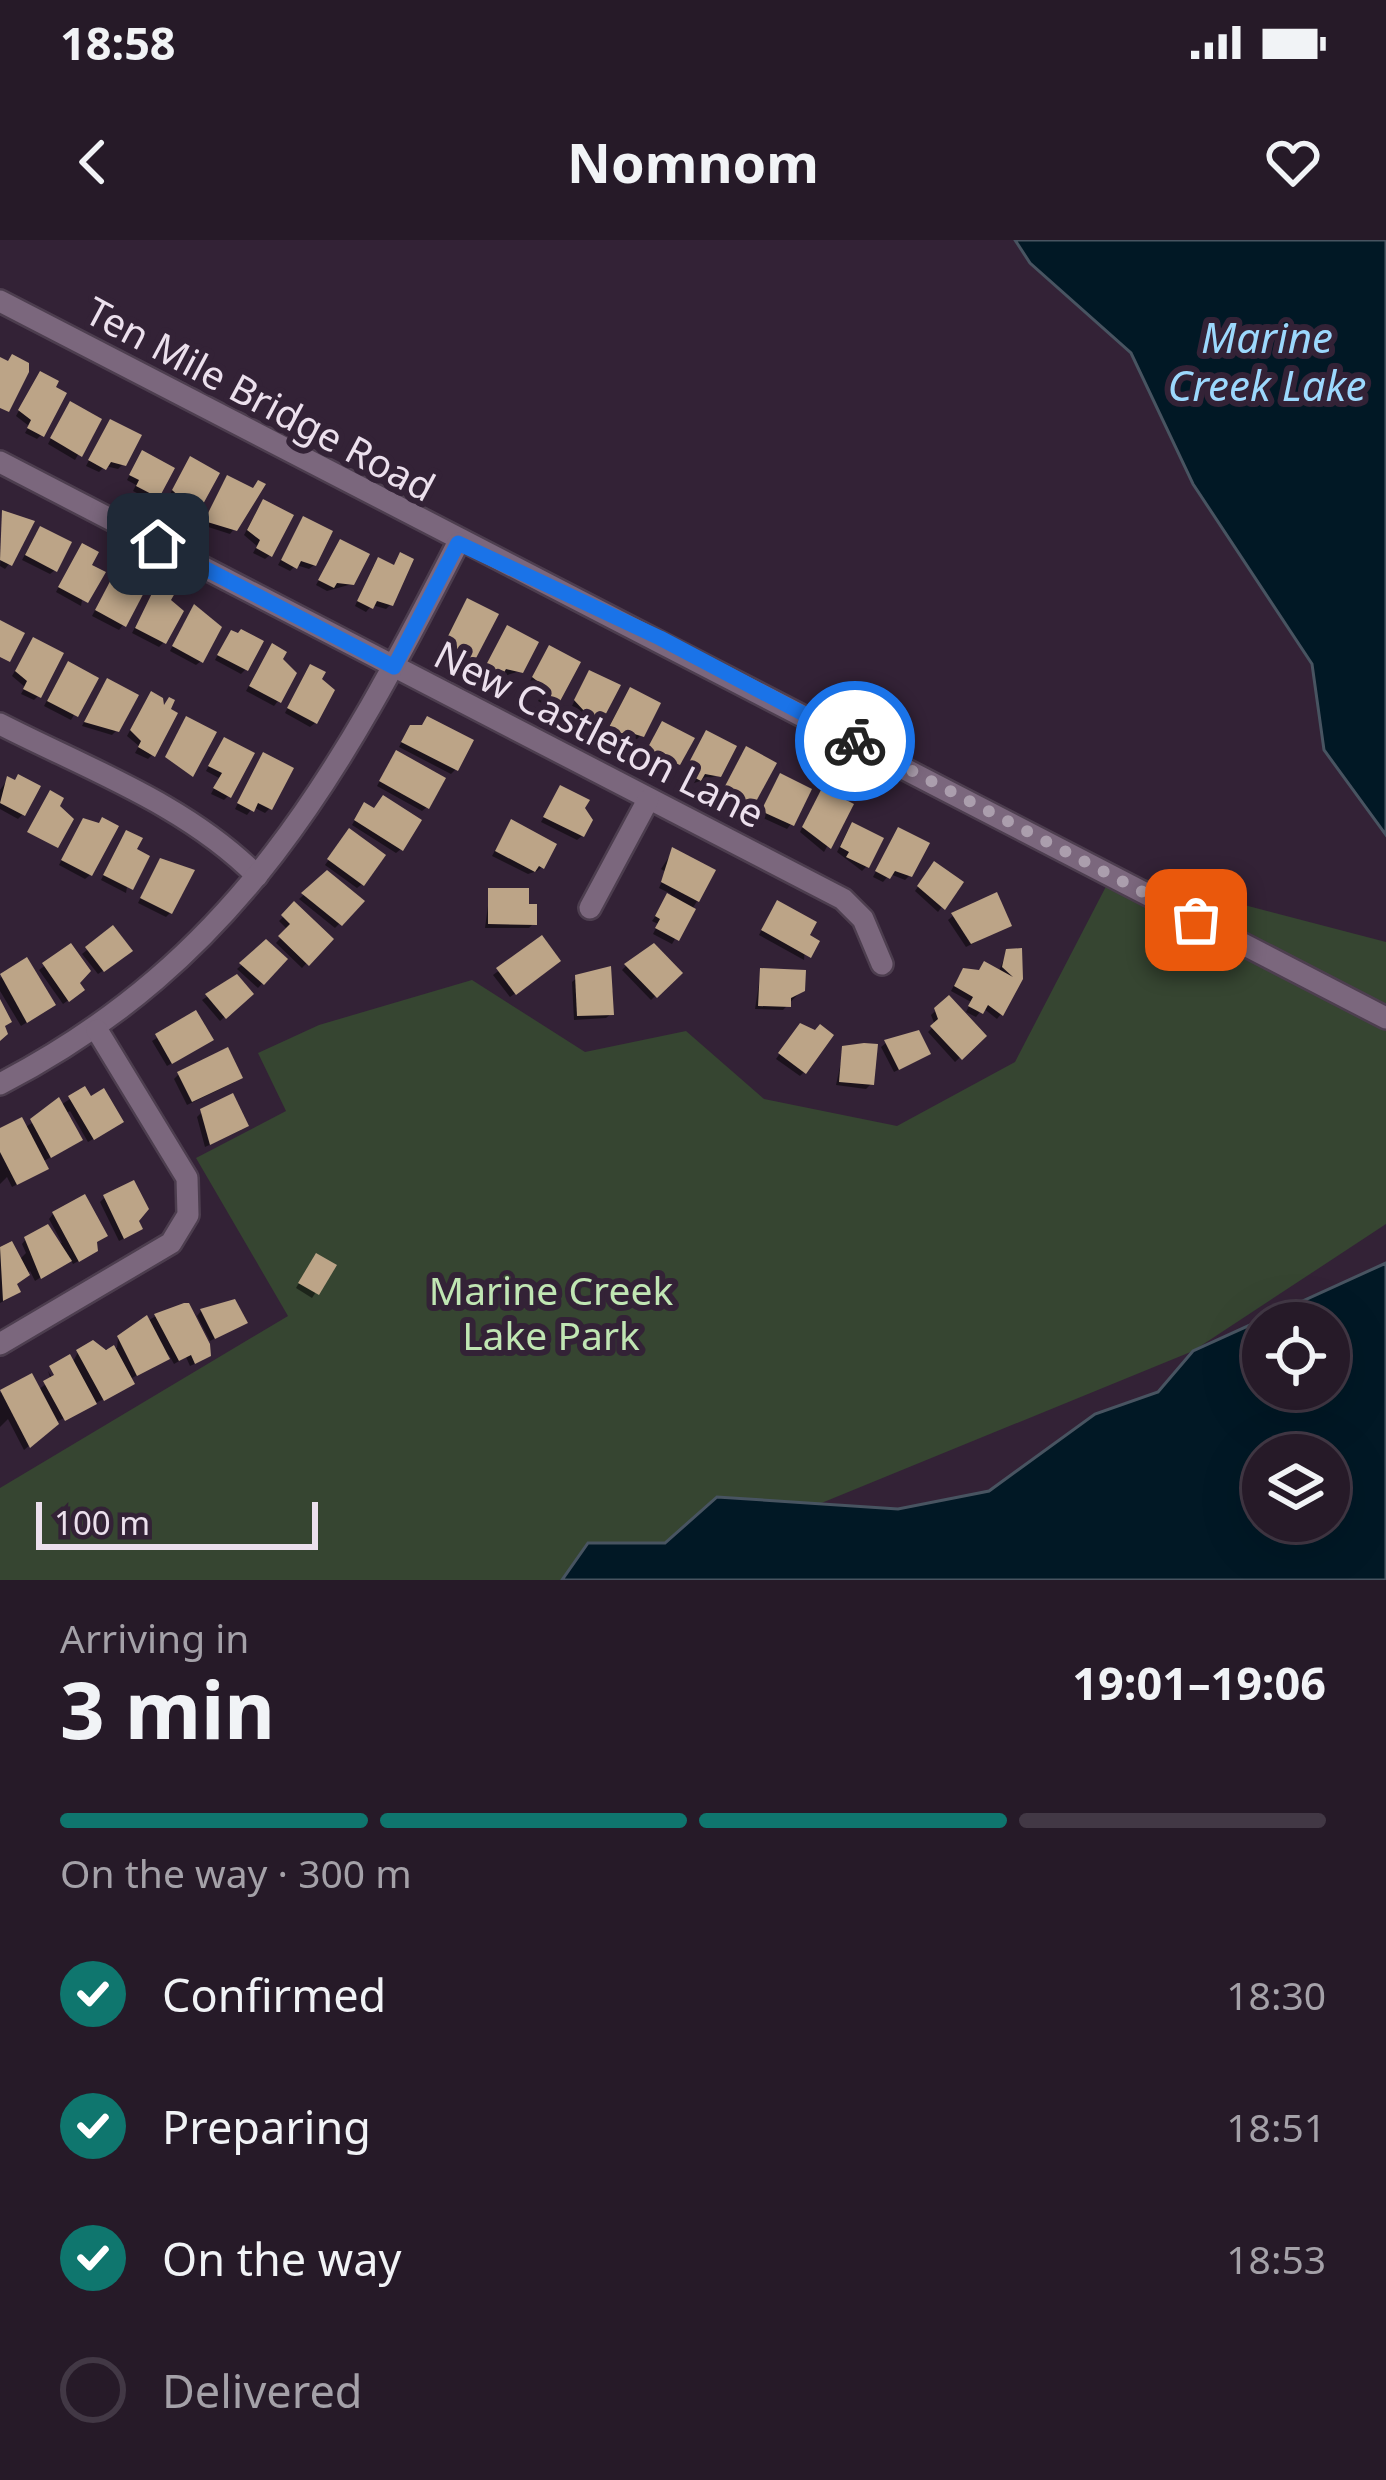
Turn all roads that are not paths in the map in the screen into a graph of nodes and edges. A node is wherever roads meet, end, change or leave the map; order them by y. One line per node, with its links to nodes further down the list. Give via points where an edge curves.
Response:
1 (0, 302): 3 (street, Ten Mile Bridge Road)
2 (0, 462): 4 (street, New Castleton Lane)
3 (458, 543): 4 (street); 10 (street, Ten Mile Bridge Road, via 660,638)
4 (394, 667): 6 (street, New Castleton Lane); 7 (street, via 307,816)
5 (0, 724): 7 (street, via 182,815)
6 (648, 800): 8 (street); 9 (street, New Castleton Lane, via 843,899 863,919)
7 (257, 876): 11 (street, via 204,940)
8 (590, 908)
9 (882, 964)
10 (1386, 1018)
11 (97, 1030): 12 (street); 13 (street, via 187,1178 188,1215 171,1243)
12 (0, 1084)
13 (0, 1345)

